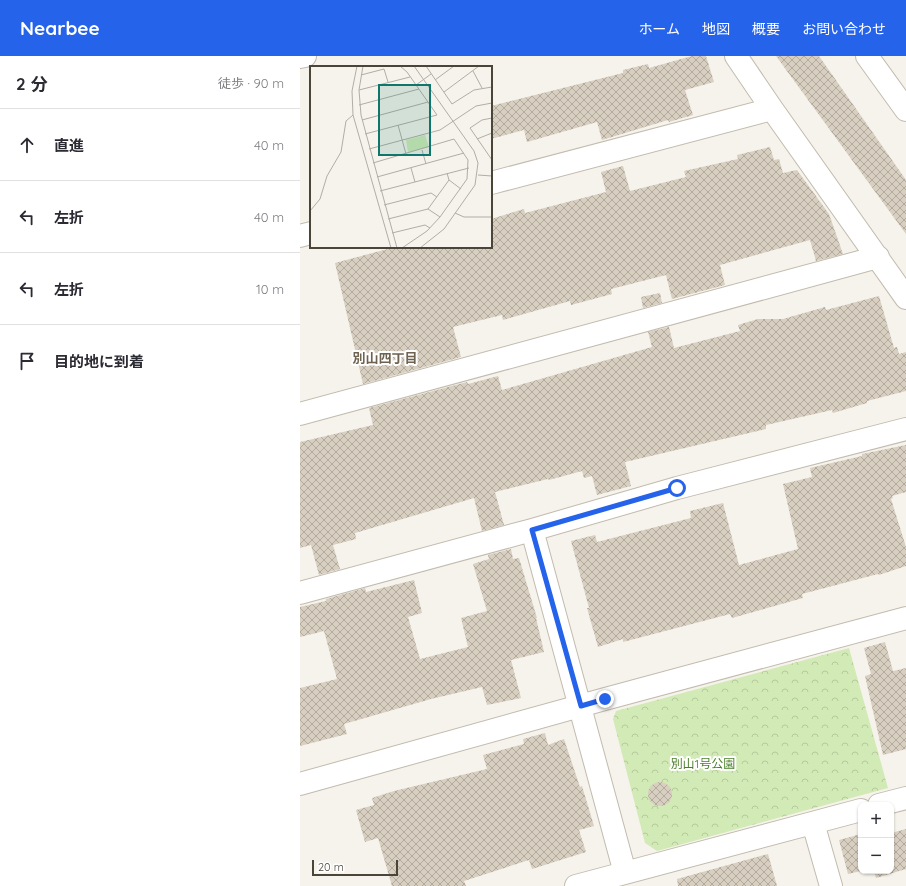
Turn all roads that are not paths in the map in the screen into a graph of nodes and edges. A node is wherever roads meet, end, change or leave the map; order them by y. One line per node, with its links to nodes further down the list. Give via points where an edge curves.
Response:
1 (305, 56): 4 (street)
2 (736, 56): 5 (street)
3 (867, 56): 6 (street)
4 (300, 57)
5 (772, 109): 7 (street); 10 (street)
6 (906, 110)
7 (492, 183)
8 (310, 233): 9 (street)
9 (300, 236)
10 (878, 257): 11 (street); 12 (street)
11 (906, 298)
12 (300, 414)
13 (906, 429): 14 (street, via 677,488)
14 (532, 530): 15 (street); 17 (street)
15 (300, 593)
16 (906, 618): 17 (street)
17 (581, 706): 18 (street); 23 (street)
18 (300, 784)
19 (906, 798): 20 (street)
20 (891, 802)
21 (858, 811): 22 (street)
22 (814, 823): 23 (street); 25 (street)
23 (625, 873): 24 (street)
24 (576, 886)
25 (831, 886)

